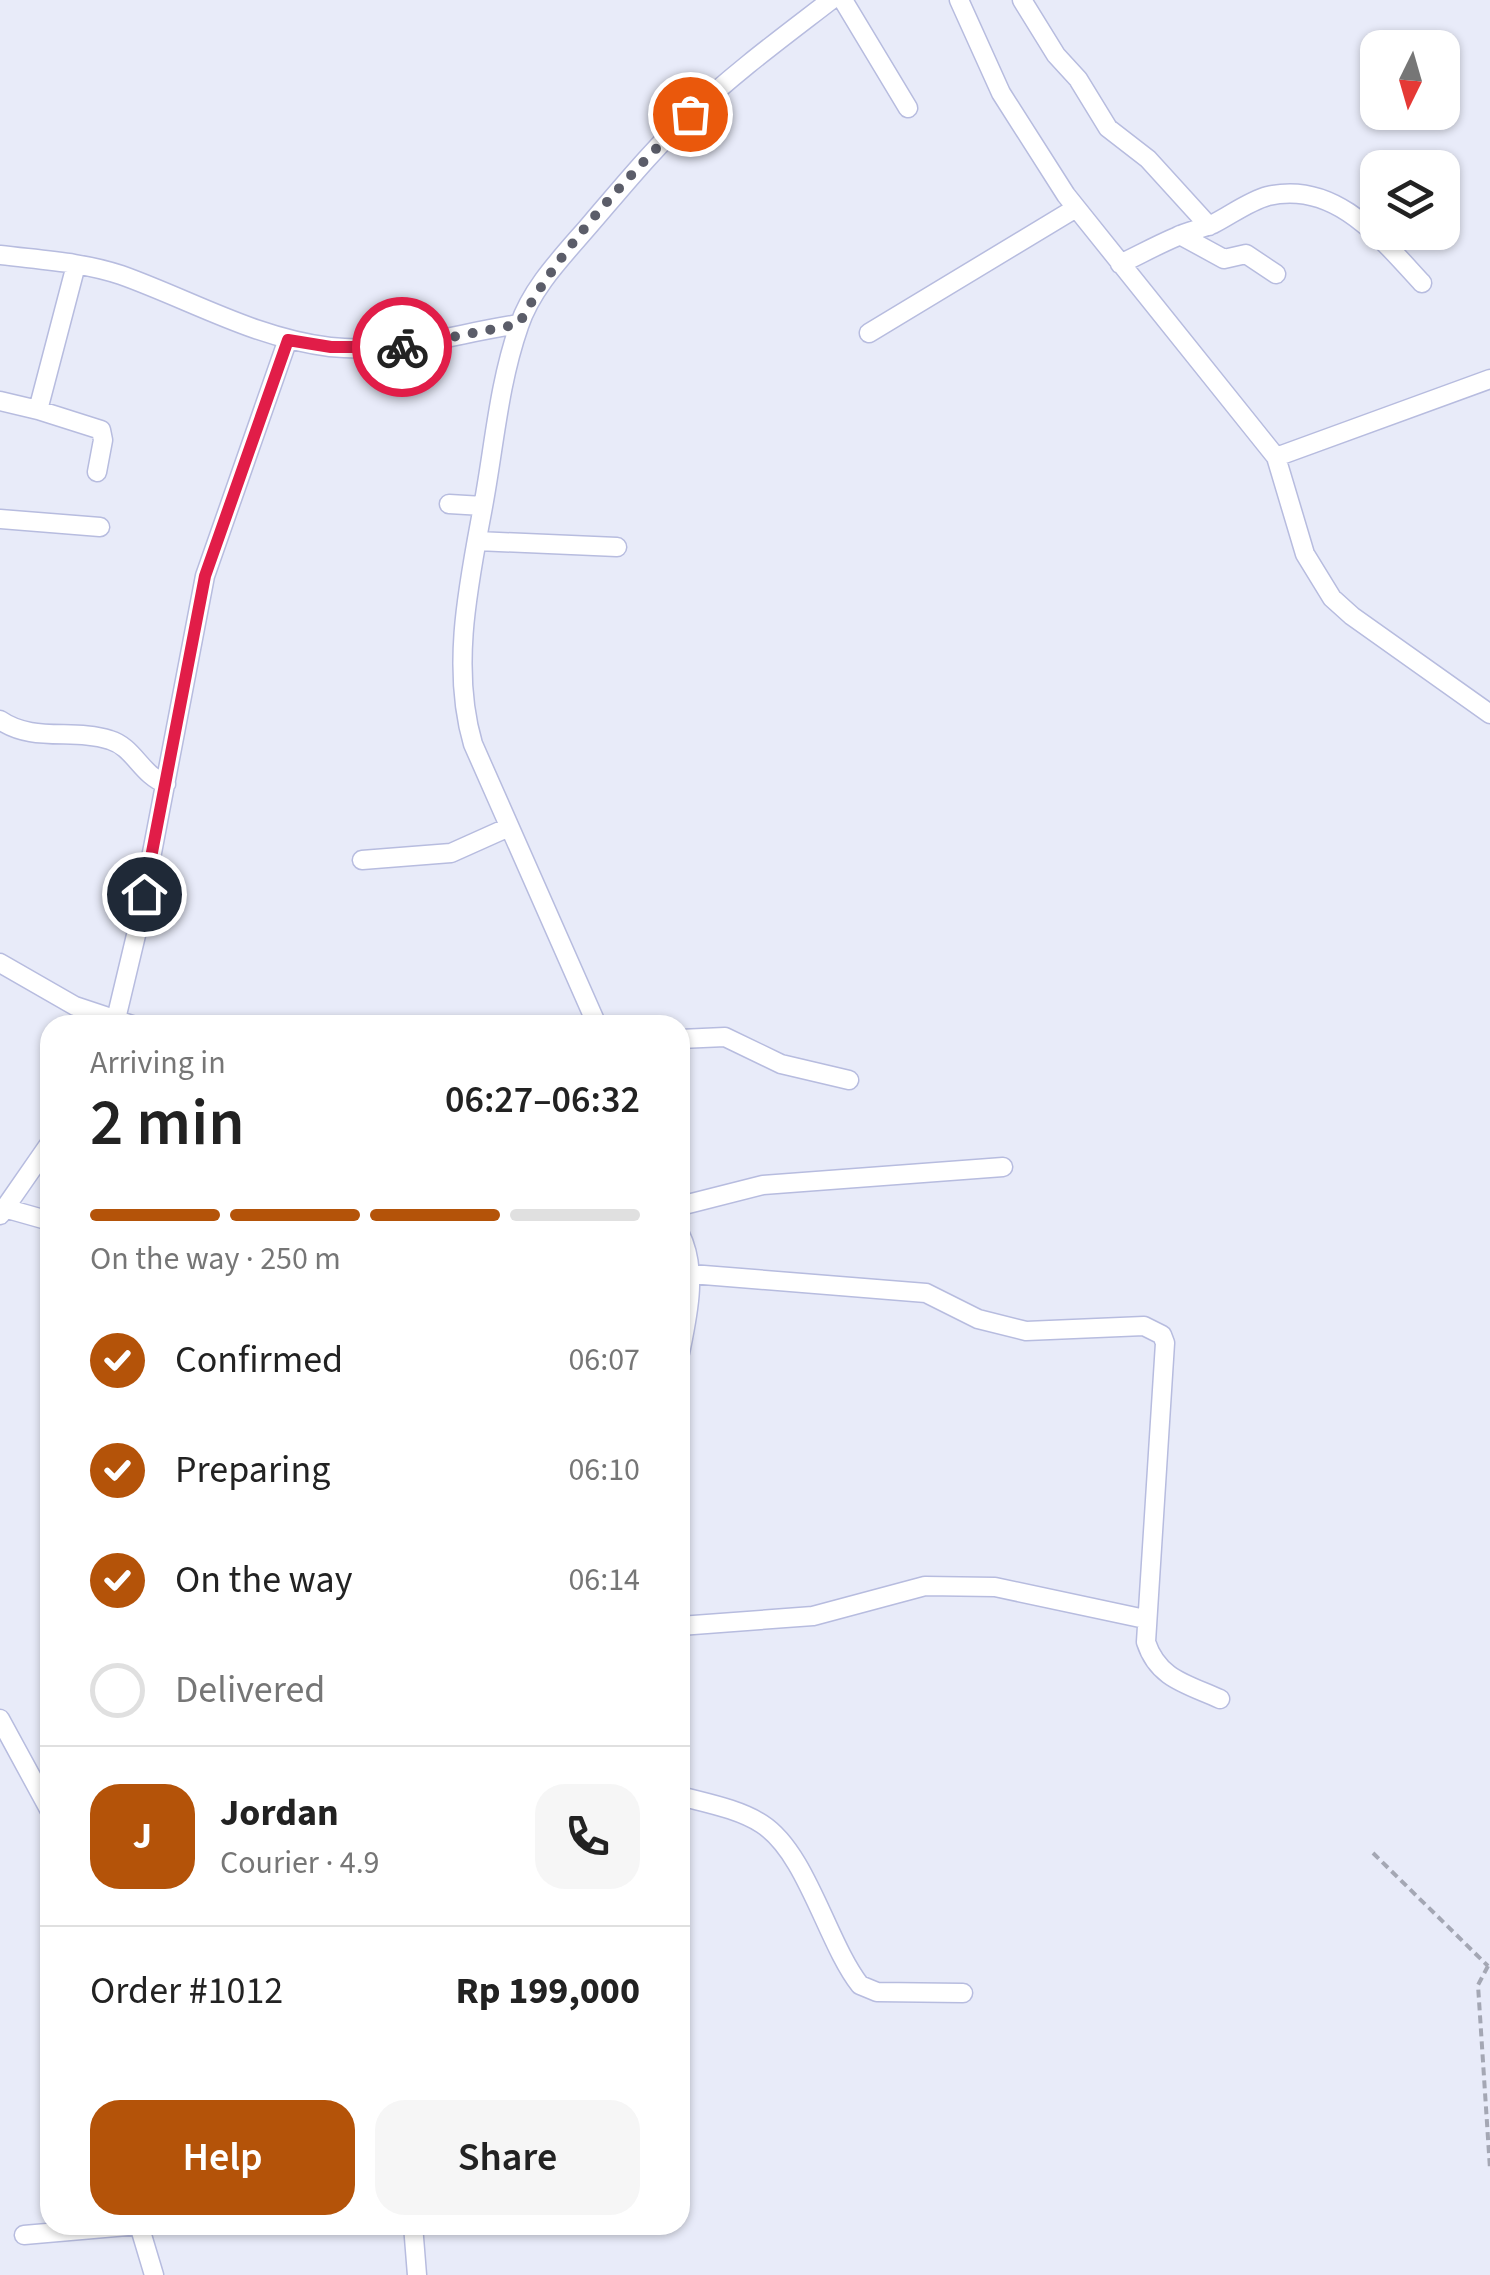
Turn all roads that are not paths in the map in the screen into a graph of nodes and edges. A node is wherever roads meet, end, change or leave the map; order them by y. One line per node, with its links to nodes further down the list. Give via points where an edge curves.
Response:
1 (831, 0): 14 (street, via 648,157 559,260)
2 (844, 0): 5 (street)
3 (960, 0): 6 (street, via 1001,93)
4 (1022, 0): 7 (street, via 1108,128 1148,159)
5 (908, 108)
6 (1076, 208): 10 (street); 15 (street)
7 (1208, 226): 8 (street); 13 (street, via 1269,196 1324,200 1358,218)
8 (1180, 235): 10 (street); 12 (street, via 1224,259 1246,254)
9 (0, 255): 11 (street)
10 (1120, 264): 20 (street)
11 (76, 265): 16 (street, via 118,274); 19 (street)
12 (1276, 274)
13 (1422, 283)
14 (519, 324): 16 (street, via 418,346 331,347); 23 (street)
15 (868, 333)
16 (288, 340): 30 (street, via 205,576)
17 (1490, 379): 20 (street)
18 (0, 401): 19 (street)
19 (38, 410): 21 (street, via 100,430)
20 (1276, 457): 28 (street, via 1305,554 1332,598)
21 (97, 472)
22 (449, 504): 23 (street)
23 (483, 506): 26 (street)
24 (0, 519): 25 (street)
25 (100, 527)
26 (476, 541): 27 (street); 31 (street, via 462,702)
27 (617, 548)
28 (1490, 714)
29 (0, 720): 30 (street, via 29,732 118,742)
30 (166, 784): 35 (street)
31 (509, 827): 32 (street, via 452,853); 36 (street)
32 (362, 860)
33 (0, 963): 34 (street)
34 (101, 1015)
35 (125, 1015)
36 (592, 1015)
37 (690, 1038): 38 (street, via 725,1036 780,1064)
38 (849, 1080)
39 (40, 1157): 42 (street)
40 (1003, 1166): 41 (street, via 763,1185)
41 (690, 1203)
42 (2, 1212): 43 (street)
43 (40, 1220)
44 (690, 1269): 45 (street)
45 (691, 1274): 46 (street); 47 (street, via 926,1292 978,1319 1026,1332 1132,1326 1162,1335)
46 (690, 1281)
47 (1145, 1618): 48 (street, via 995,1587 925,1586 813,1616); 49 (street, via 1152,1661 1164,1674)
48 (690, 1625)
49 (1220, 1699)
50 (0, 1719): 51 (street)
51 (40, 1793)
52 (690, 1799): 53 (street, via 772,1832 860,1986)
53 (963, 1993)
54 (40, 2233): 55 (street)
55 (24, 2234)
56 (142, 2235): 58 (street)
57 (413, 2235): 59 (street)
58 (154, 2275)
59 (417, 2275)

